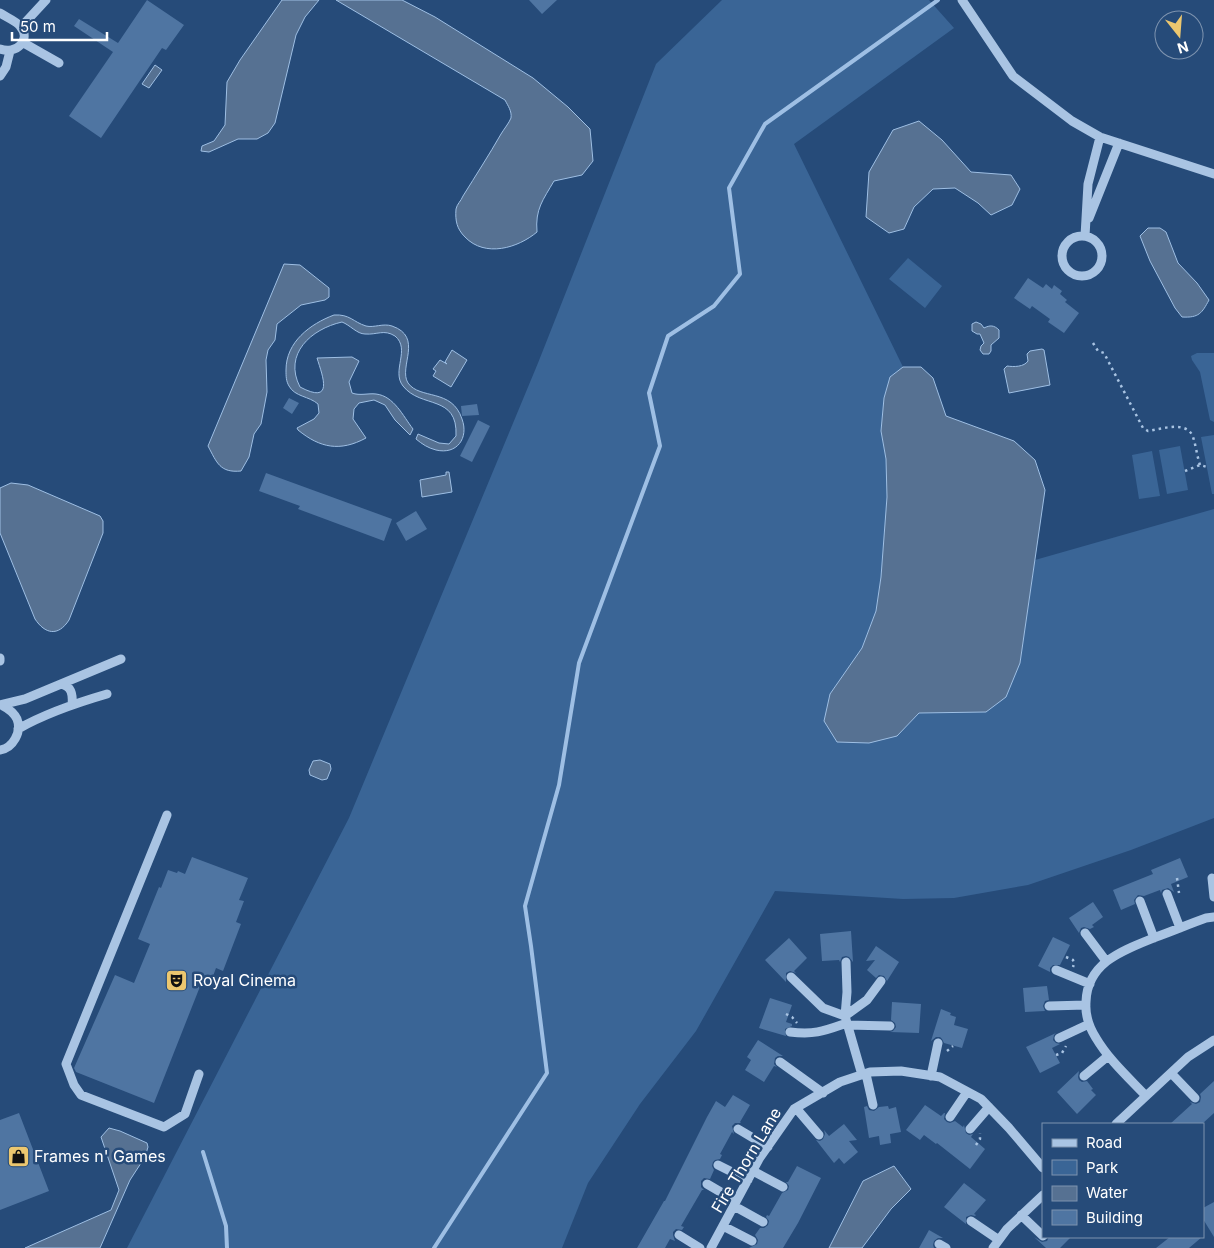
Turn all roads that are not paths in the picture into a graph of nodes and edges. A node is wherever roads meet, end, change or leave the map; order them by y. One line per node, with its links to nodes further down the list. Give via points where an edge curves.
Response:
1 (46, 0): 5 (street)
2 (962, 0): 11 (street, via 1012,76 1072,122)
3 (0, 13): 4 (street)
4 (5, 21): 5 (street)
5 (22, 27): 6 (street)
6 (22, 42): 8 (street); 9 (street)
7 (0, 48): 8 (street)
8 (10, 51): 10 (street)
9 (59, 63)
10 (0, 76)
11 (1100, 137): 12 (street); 14 (street, via 1088,184)
12 (1119, 143): 13 (street); 14 (street)
13 (1214, 174)
14 (1086, 226): 15 (street)
15 (1085, 236): 15 (street, via 1067,242 1062,261 1066,270 1084,277 1100,266 1102,257 1094,240)
16 (121, 660): 17 (street)
17 (61, 684): 19 (street); 20 (street, via 71,690)
18 (107, 694): 20 (street)
19 (2, 705): 21 (street, via 17,719)
20 (72, 705): 21 (street)
21 (18, 729): 22 (street, via 15,741)
22 (0, 750)
23 (167, 815): 50 (street, via 66,1064 81,1095 164,1127 185,1114)
24 (1212, 878): 26 (street)
25 (1167, 894): 29 (street)
26 (1214, 897)
27 (1140, 901): 31 (street)
28 (1214, 917): 29 (street)
29 (1180, 928): 31 (street)
30 (1085, 932): 32 (street)
31 (1154, 938): 32 (street, via 1125,949)
32 (1106, 961): 37 (street)
33 (846, 962): 40 (street)
34 (1056, 970): 37 (street)
35 (791, 977): 40 (street, via 823,1008)
36 (880, 981): 40 (street)
37 (1090, 984): 38 (street)
38 (1086, 1005): 39 (street); 41 (street)
39 (1049, 1006)
40 (846, 1021): 42 (street); 43 (street, via 820,1033); 51 (street)
41 (1089, 1024): 44 (street); 47 (street)
42 (890, 1026)
43 (790, 1032)
44 (1059, 1038)
45 (1214, 1040): 49 (street)
46 (938, 1043): 52 (street)
47 (1108, 1056): 53 (street); 56 (street)
48 (780, 1062): 55 (street)
49 (1171, 1073): 56 (street); 57 (street)
50 (199, 1074)
51 (864, 1074): 52 (street, Fire Thorn Lane, via 901,1071); 55 (street, Fire Thorn Lane, via 840,1082); 58 (street)
52 (931, 1076): 54 (street, Fire Thorn Lane, via 940,1077)
53 (1084, 1076)
54 (967, 1092): 59 (street, Fire Thorn Lane); 61 (street)
55 (823, 1093): 60 (street, Fire Thorn Lane)
56 (1146, 1096): 62 (street)
57 (1195, 1098)
58 (873, 1106)
59 (989, 1107): 64 (street); 68 (street, Fire Thorn Lane)
60 (796, 1108): 65 (street); 66 (street, Fire Thorn Lane)
61 (950, 1117)
62 (1117, 1123)
63 (738, 1129): 66 (street)
64 (970, 1129)
65 (819, 1134)
66 (768, 1147): 69 (street, Fire Thorn Lane)
67 (718, 1165): 70 (street)
68 (1042, 1167)
69 (753, 1171): 70 (street, Fire Thorn Lane); 72 (street)
70 (748, 1180): 74 (street, Fire Thorn Lane)
71 (707, 1184): 74 (street)
72 (783, 1187)
73 (1042, 1196): 75 (street)
74 (735, 1204): 77 (street); 78 (street, Fire Thorn Lane)
75 (1021, 1215): 80 (street); 81 (street)
76 (971, 1221): 81 (street)
77 (763, 1222)
78 (723, 1226): 82 (street); 84 (street, Fire Thorn Lane)
79 (679, 1235): 83 (street)
80 (1042, 1235)
81 (999, 1240): 85 (street)
82 (752, 1241)
83 (700, 1248)
84 (711, 1248)
85 (993, 1248)

